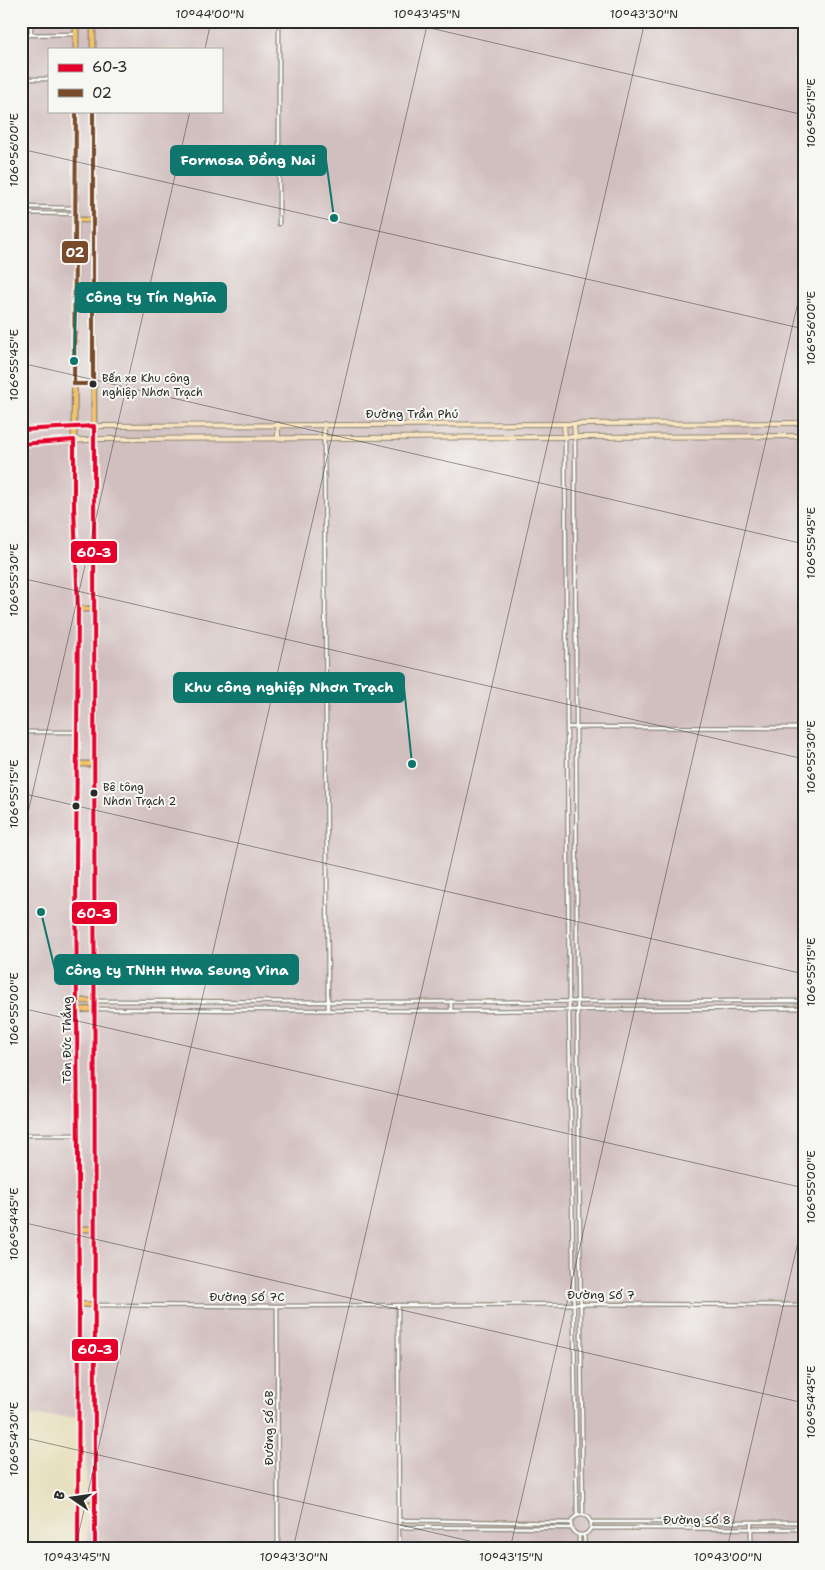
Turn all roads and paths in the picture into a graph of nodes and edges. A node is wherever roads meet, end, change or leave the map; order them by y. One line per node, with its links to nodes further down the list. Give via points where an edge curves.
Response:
1 (31, 21): 7 (street)
2 (76, 21): 5 (main road)
3 (93, 21): 9 (main road)
4 (279, 21): 20 (street)
5 (76, 34): 7 (street); 8 (main road)
6 (21, 35): 7 (street)
7 (31, 35)
8 (76, 48)
9 (93, 48)
10 (48, 79): 11 (street)
11 (21, 80)
12 (76, 112): 15 (main road, Tôn Đức Thắng)
13 (93, 112): 19 (main road)
14 (21, 207): 15 (street)
15 (76, 208): 17 (main road, Tôn Đức Thắng)
16 (21, 213): 17 (street)
17 (76, 214): 18 (main road, Tôn Đức Thắng)
18 (76, 220): 19 (main road); 26 (main road, Tôn Đức Thắng)
19 (93, 220): 27 (main road)
20 (279, 224)
21 (804, 423): 25 (main road, Đường Trần Phú)
22 (278, 424): 23 (main road, Đường Trần Phú); 27 (main road, Đường Trần Phú); 31 (main road)
23 (324, 424): 24 (main road, Đường Trần Phú); 32 (main road)
24 (564, 424): 25 (main road, Đường Trần Phú); 33 (main road)
25 (574, 424): 30 (main road)
26 (74, 426): 27 (main road, Đường Trần Phú); 28 (main road, Đường Trần Phú); 34 (main road, Tôn Đức Thắng)
27 (94, 426): 35 (main road)
28 (21, 430)
29 (804, 436): 30 (main road, Đường Trần Phú)
30 (575, 437): 33 (main road, Đường Trần Phú); 40 (street)
31 (278, 438): 32 (main road, Đường Trần Phú); 35 (main road, Đường Trần Phú)
32 (324, 438): 33 (main road, Đường Trần Phú); 55 (street)
33 (565, 438): 39 (street)
34 (74, 440): 35 (main road, Đường Trần Phú); 36 (main road, Đường Trần Phú); 37 (main road, Tôn Đức Thắng)
35 (94, 440): 38 (main road)
36 (21, 444)
37 (78, 609): 38 (main road); 43 (main road, Tôn Đức Thắng)
38 (95, 609): 45 (main road)
39 (568, 727): 40 (street); 47 (street)
40 (576, 727): 41 (street); 46 (street)
41 (804, 728)
42 (21, 732): 43 (street)
43 (78, 732): 44 (main road, Tôn Đức Thắng)
44 (78, 764): 45 (main road); 48 (main road, Tôn Đức Thắng)
45 (95, 764): 49 (main road)
46 (576, 860): 47 (street); 53 (street)
47 (568, 861): 52 (street)
48 (76, 1001): 49 (main road); 58 (main road, Tôn Đức Thắng)
49 (94, 1001): 50 (street); 57 (main road)
50 (222, 1001): 55 (street); 59 (street)
51 (451, 1001): 52 (street); 55 (street); 63 (street)
52 (569, 1001): 53 (street); 61 (street)
53 (577, 1001): 54 (street); 62 (street)
54 (804, 1001)
55 (328, 1002): 60 (street)
56 (804, 1008): 62 (street)
57 (94, 1009): 58 (main road); 59 (street); 66 (main road)
58 (76, 1010): 64 (main road, Tôn Đức Thắng)
59 (222, 1010): 60 (street)
60 (328, 1010): 63 (street)
61 (569, 1010): 62 (street); 63 (street); 69 (street)
62 (578, 1010): 70 (street)
63 (451, 1011)
64 (77, 1135): 65 (street); 67 (main road, Tôn Đức Thắng)
65 (21, 1136)
66 (95, 1228): 67 (main road); 71 (main road)
67 (78, 1229): 68 (main road, Tôn Đức Thắng)
68 (79, 1304): 71 (main road); 75 (main road, Tôn Đức Thắng)
69 (573, 1304): 70 (street, Đường Số 7); 72 (street, Đường Số 7); 79 (street)
70 (580, 1304): 73 (street, Đường Số 7); 80 (street)
71 (96, 1305): 74 (street, Đường Số 7C); 76 (main road)
72 (398, 1305): 74 (street, Đường Số 7C); 81 (street)
73 (804, 1305)
74 (277, 1306): 95 (street, Đường Số 6B)
75 (78, 1356): 76 (main road); 77 (main road, Tôn Đức Thắng)
76 (96, 1356): 78 (main road)
77 (78, 1504): 78 (main road); 93 (main road, Tôn Đức Thắng)
78 (95, 1504): 94 (main road)
79 (577, 1515): 80 (street); 85 (street)
80 (583, 1515): 82 (street)
81 (399, 1520): 85 (street); 86 (street)
82 (591, 1522): 83 (street, Đường Số 8); 88 (street)
83 (751, 1522): 84 (street, Đường Số 8); 89 (street)
84 (804, 1522)
85 (571, 1523): 87 (street)
86 (400, 1527): 87 (street); 96 (street)
87 (571, 1528): 91 (street)
88 (591, 1528): 89 (street, Đường Số 8); 92 (street)
89 (751, 1529): 90 (street, Đường Số 8); 99 (street)
90 (804, 1529)
91 (579, 1535): 92 (street); 97 (street)
92 (584, 1535): 98 (street)
93 (78, 1549)
94 (95, 1549)
95 (278, 1549)
96 (399, 1549)
97 (579, 1549)
98 (585, 1549)
99 (751, 1549)

